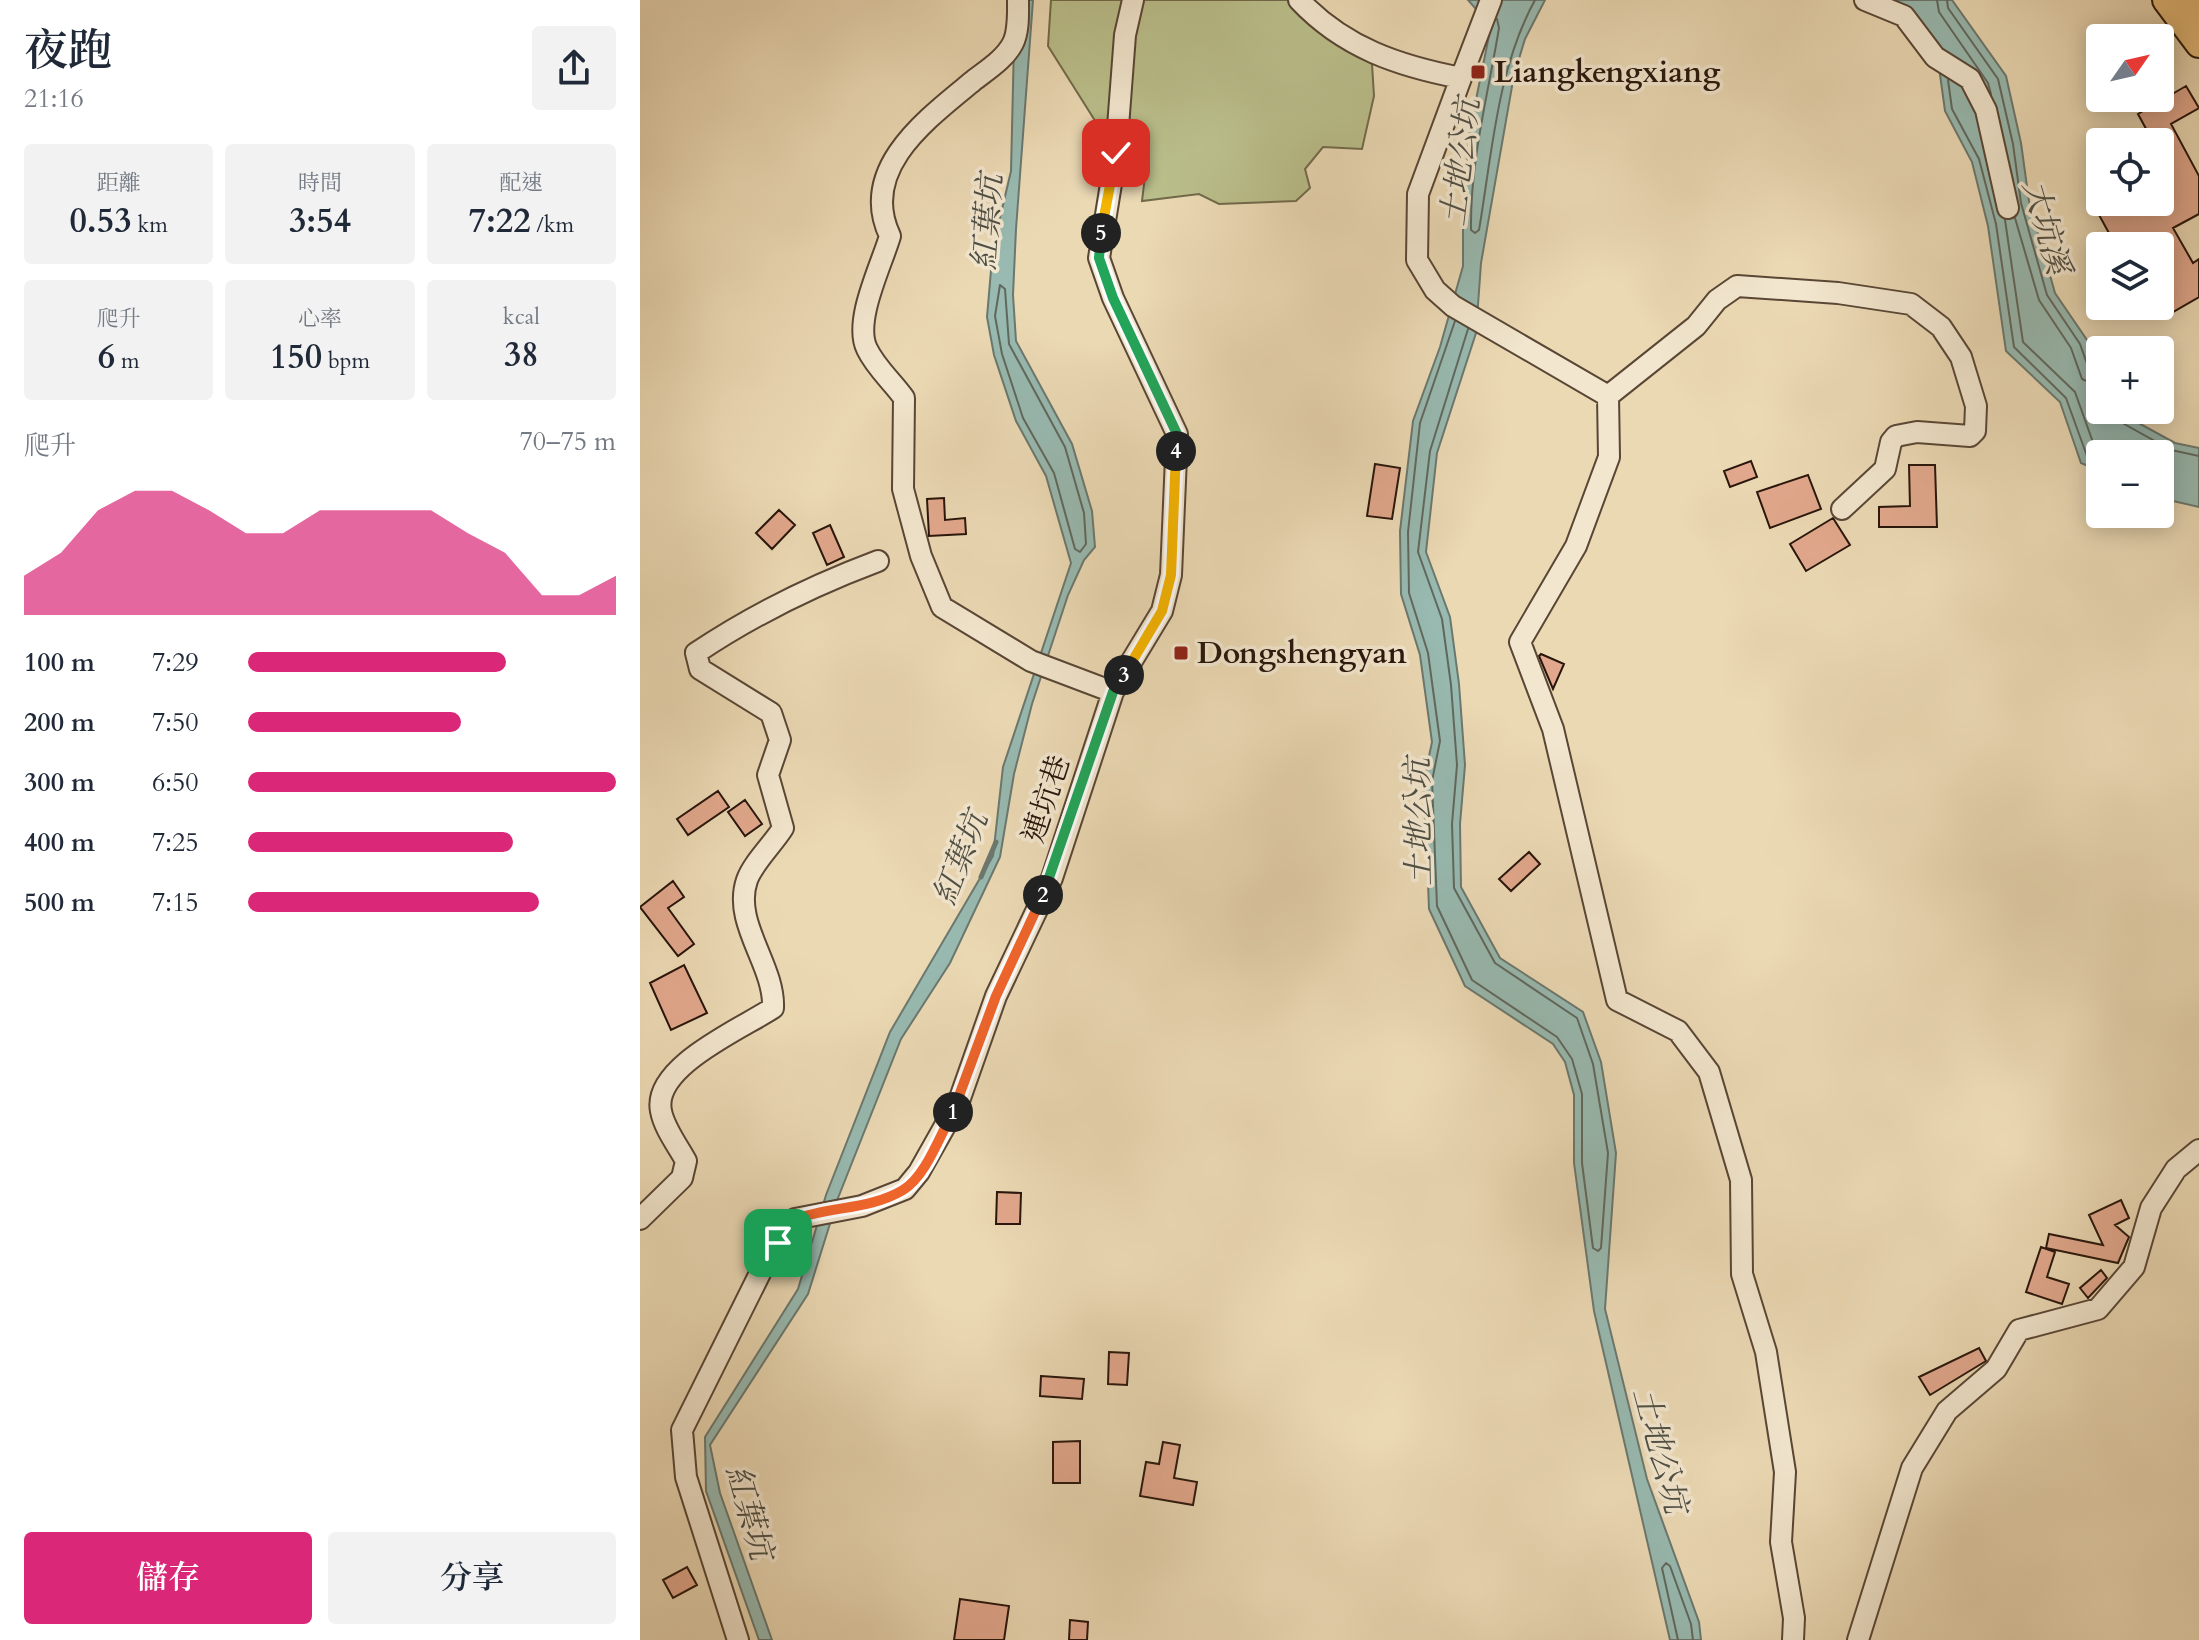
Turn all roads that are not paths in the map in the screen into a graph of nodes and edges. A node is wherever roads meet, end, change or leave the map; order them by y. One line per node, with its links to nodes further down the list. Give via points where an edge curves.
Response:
1 (1018, 0): 15 (street, via 1014,42 903,145 881,187 880,213 890,236 872,283 865,346 904,398 903,489 942,607 1031,661)
2 (1133, 0): 15 (street, 連坑巷, via 1099,258 1177,434 1171,575 1162,611)
3 (1299, 0): 10 (street, via 1342,38 1363,49 1409,68)
4 (1491, 0): 10 (street)
5 (1865, 0): 11 (street, via 1904,16 1935,57 1970,79 1986,110)
6 (2166, 0): 9 (main road)
7 (2191, 0): 8 (main road)
8 (2199, 12)
9 (2199, 44)
10 (1461, 78): 12 (street, via 1418,194 1417,260 1435,290 1453,306)
11 (2008, 208)
12 (1608, 396): 13 (street, via 1737,286 1911,304 1941,327 1961,357 1976,406 1975,431 1970,436 1896,436 1885,469); 19 (street, via 1609,457 1576,546 1520,642 1553,729 1617,1000 1678,1031 1709,1072 1741,1180 1742,1274 1766,1352 1785,1472 1781,1542)
13 (1842, 509)
14 (878, 561): 17 (street, via 746,619 696,653 700,669 771,713 780,740 768,775 783,828 747,880 745,913 774,989 773,1008 675,1070 661,1090 661,1113 686,1161 682,1178)
15 (1113, 692): 18 (street, 連坑巷, via 1052,878 996,996 959,1101 919,1172 905,1189 862,1206 795,1219 782,1229 682,1430 686,1477)
16 (2199, 1150): 20 (street, via 2176,1169 2151,1208 2134,1267 2098,1309 2019,1330 1996,1369 1947,1411 1912,1468)
17 (640, 1219)
18 (738, 1640)
19 (1793, 1640)
20 (1858, 1640)

